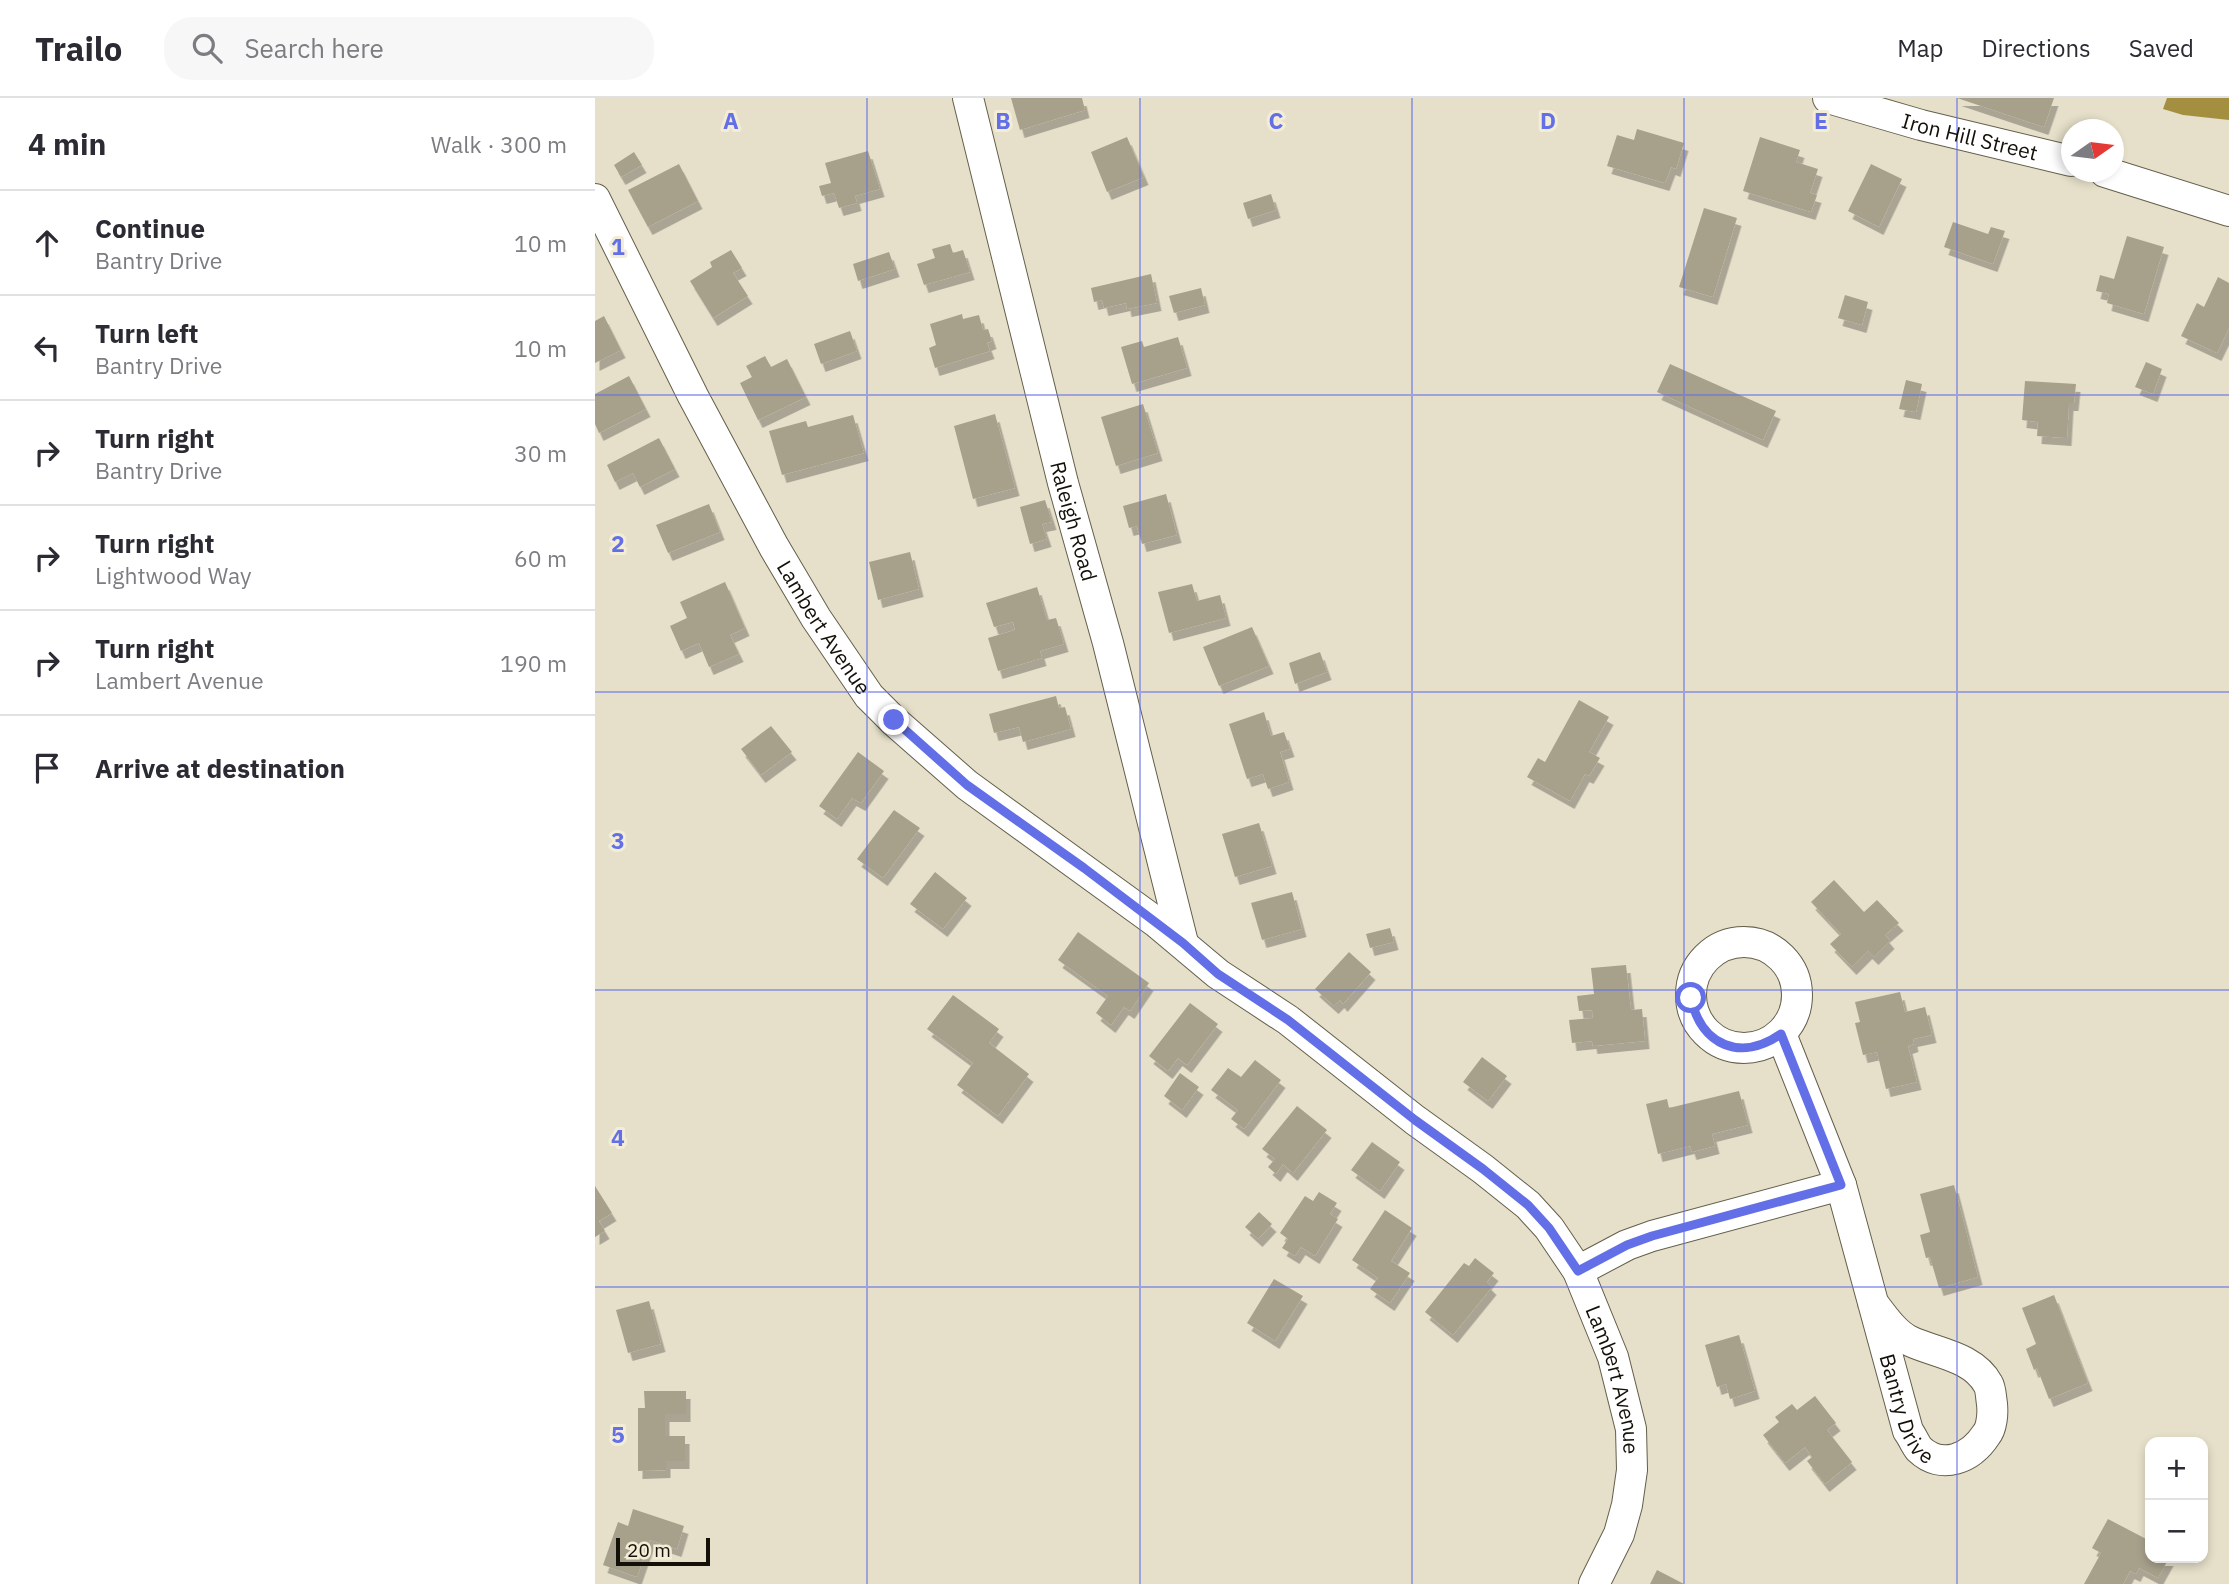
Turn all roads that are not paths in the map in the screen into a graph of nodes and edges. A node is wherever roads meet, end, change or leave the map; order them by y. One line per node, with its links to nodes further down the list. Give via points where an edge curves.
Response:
1 (968, 98): 7 (street, Raleigh Road)
2 (1828, 98): 3 (street, Iron Hill Street)
3 (2061, 159)
4 (2124, 178): 6 (street)
5 (595, 199): 7 (street, Lambert Avenue, via 774,547 815,618 869,696 967,785)
6 (2229, 211)
7 (1183, 943): 10 (street, Lambert Avenue, via 1218,974 1288,1020 1528,1205)
8 (1781, 1034): 9 (street, Bantry Drive)
9 (1841, 1185): 10 (street, via 1652,1236); 11 (street, Bantry Drive)
10 (1578, 1271): 12 (street, Lambert Avenue, via 1613,1357 1631,1429 1627,1505 1619,1534)
11 (1873, 1303): 11 (street, Bantry Drive, via 1908,1340 1940,1350 1979,1371 1989,1385 1993,1410 1989,1433 1972,1452 1956,1461 1932,1458 1918,1448 1908,1430)
12 (1594, 1584)

